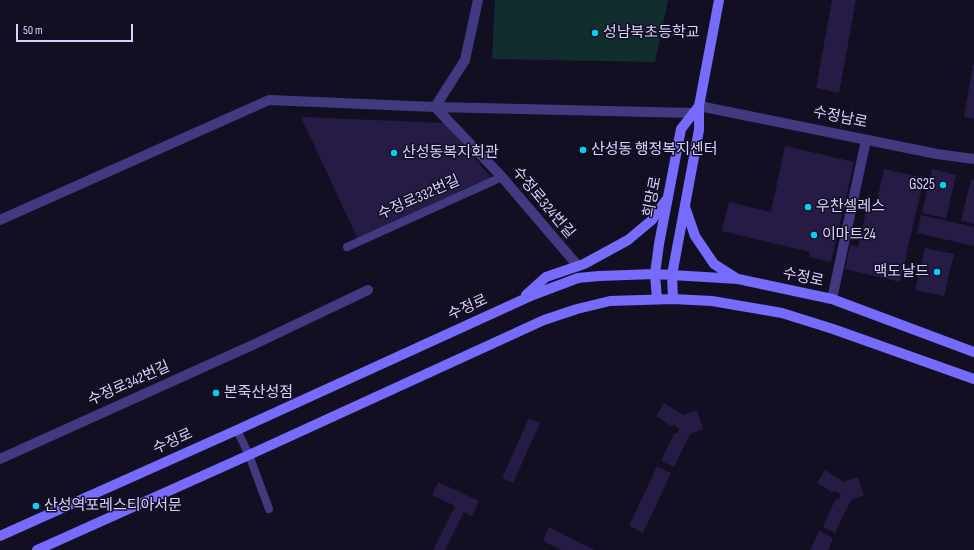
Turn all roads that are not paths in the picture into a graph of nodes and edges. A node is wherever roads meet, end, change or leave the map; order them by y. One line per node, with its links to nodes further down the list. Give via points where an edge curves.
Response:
1 (478, 0): 3 (street, via 465,60)
2 (719, 0): 4 (main road, 희망로)
3 (435, 108): 4 (street, 수정남로); 7 (street, 수정로324번길); 10 (street, 수정남로, via 269,100)
4 (696, 109): 5 (street, 수정남로, via 803,126); 8 (main road, 희망로, via 681,128); 9 (main road, 희망로, via 699,130)
5 (866, 140): 6 (street, 수정남로); 19 (street)
6 (974, 159)
7 (502, 177): 11 (lane, 수정로332번길); 12 (street, 수정로324번길)
8 (668, 197): 12 (main road, via 652,220 628,240); 13 (main road, 희망로)
9 (685, 206): 14 (main road, 희망로); 15 (main road, via 694,236 714,264)
10 (0, 220)
11 (347, 247)
12 (578, 266): 20 (main road, via 546,277)
13 (655, 274): 14 (main road, 수정로); 17 (main road, 희망로); 20 (main road, 수정로, via 578,278)
14 (672, 275): 15 (main road, 수정로); 18 (main road, 희망로)
15 (738, 279): 19 (main road, 수정로)
16 (368, 290): 25 (street, 수정로342번길, via 257,344)
17 (657, 299): 18 (main road); 24 (main road, via 610,301 544,320)
18 (673, 299): 22 (main road, via 712,301 782,313)
19 (832, 299): 21 (main road, 수정로)
20 (518, 302): 23 (main road, 수정로)
21 (974, 352)
22 (974, 379)
23 (237, 430): 24 (lane); 27 (main road, 수정로)
24 (249, 455): 26 (lane); 28 (main road)
25 (0, 459)
26 (270, 509)
27 (0, 536)
28 (37, 550)

